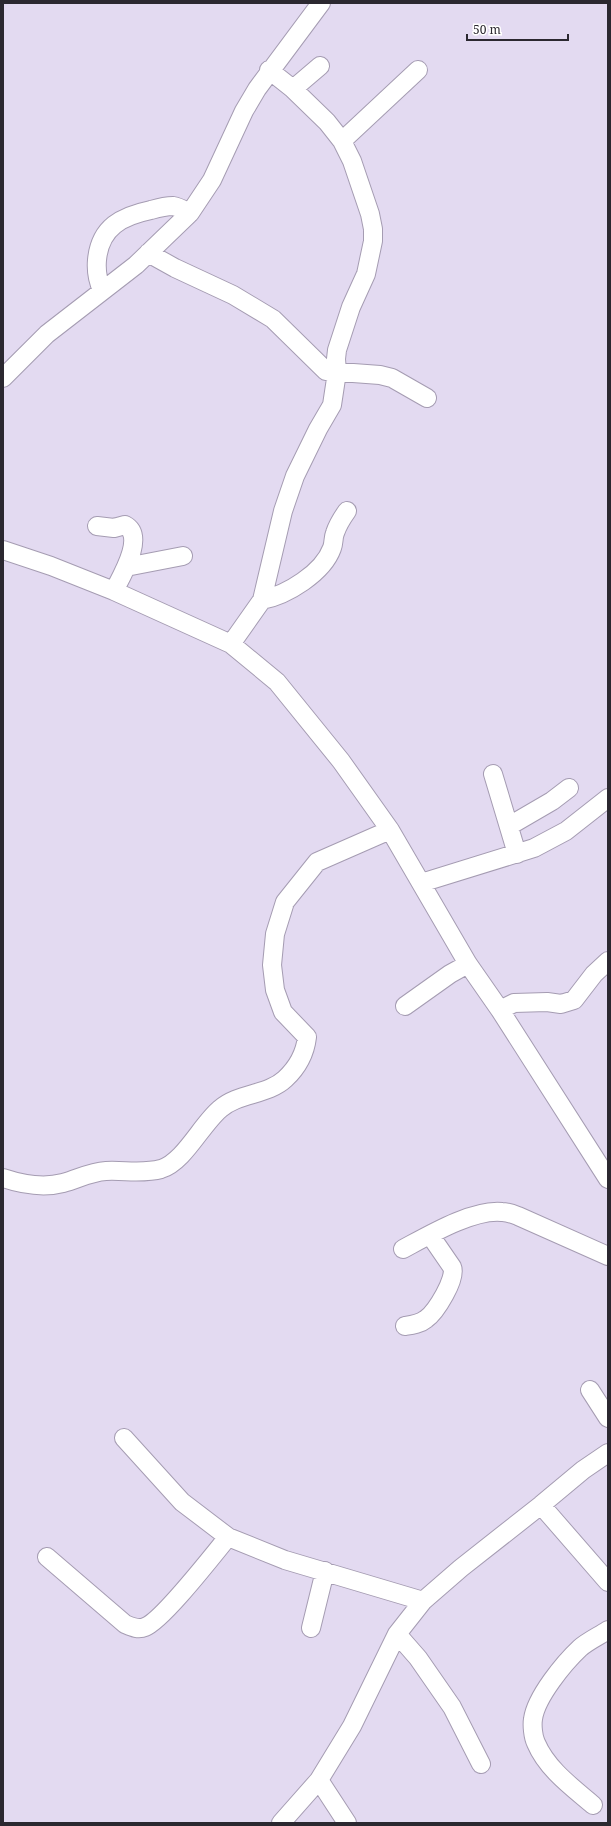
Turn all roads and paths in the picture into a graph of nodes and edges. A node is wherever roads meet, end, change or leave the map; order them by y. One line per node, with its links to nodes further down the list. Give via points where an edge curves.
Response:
1 (320, 3): 3 (street)
2 (320, 66): 5 (street)
3 (269, 70): 5 (street); 7 (street, via 244,111 212,180)
4 (418, 70): 6 (street)
5 (293, 89): 6 (street, via 327,122)
6 (342, 141): 10 (street, via 352,161 370,214 373,240 366,274 339,342)
7 (190, 213): 8 (street); 9 (street, via 173,206 150,210 132,214 108,229 101,241 98,256 98,280)
8 (148, 253): 9 (street); 10 (street, via 251,305 273,319 323,369)
9 (102, 290): 11 (street, via 47,334)
10 (337, 372): 12 (street, via 386,376); 19 (street, via 332,405 295,476 283,511)
11 (3, 378)
12 (427, 398)
13 (347, 511): 19 (street, via 339,521 333,547 319,568 311,576 273,598)
14 (97, 526): 17 (street, via 129,527 134,543)
15 (3, 550): 18 (street)
16 (183, 556): 17 (street)
17 (126, 567): 18 (street)
18 (114, 591): 20 (street)
19 (262, 600): 20 (street)
20 (231, 644): 25 (street, via 277,682 341,761)
21 (493, 774): 24 (street)
22 (569, 788): 24 (street)
23 (608, 798): 26 (street, via 566,831)
24 (509, 826): 26 (street)
25 (390, 830): 27 (street); 32 (street, via 317,862 284,902 275,934 272,965 275,990 283,1012 307,1037 306,1049 299,1063 284,1080 220,1108 180,1157 161,1169 106,1171 47,1185 18,1183)
26 (517, 854): 27 (street)
27 (420, 883): 29 (street)
28 (608, 961): 31 (street, via 570,1003 514,1003)
29 (468, 964): 30 (street); 31 (street)
30 (405, 1006)
31 (500, 1010): 33 (street)
32 (3, 1178)
33 (608, 1179)
34 (430, 1235): 35 (street); 36 (street, via 459,1221 502,1212 518,1216); 37 (street, via 452,1267 453,1276 432,1313 420,1323)
35 (403, 1249)
36 (608, 1256)
37 (405, 1326)
38 (590, 1390): 39 (street)
39 (608, 1418)
40 (124, 1438): 43 (street, via 182,1502)
41 (608, 1453): 42 (street)
42 (541, 1505): 46 (street); 47 (street)
43 (228, 1537): 44 (street, via 153,1623 144,1628 125,1624); 45 (street, via 274,1556)
44 (47, 1557)
45 (325, 1572): 47 (street); 48 (street)
46 (608, 1582)
47 (423, 1601): 50 (street)
48 (311, 1628)
49 (608, 1630): 53 (street, via 580,1648 567,1662 546,1690 532,1719 535,1741 548,1763)
50 (397, 1634): 51 (street, via 418,1658 452,1707); 52 (street, via 352,1726)
51 (481, 1764)
52 (319, 1780): 54 (street); 55 (street)
53 (593, 1805)
54 (282, 1823)
55 (347, 1823)

